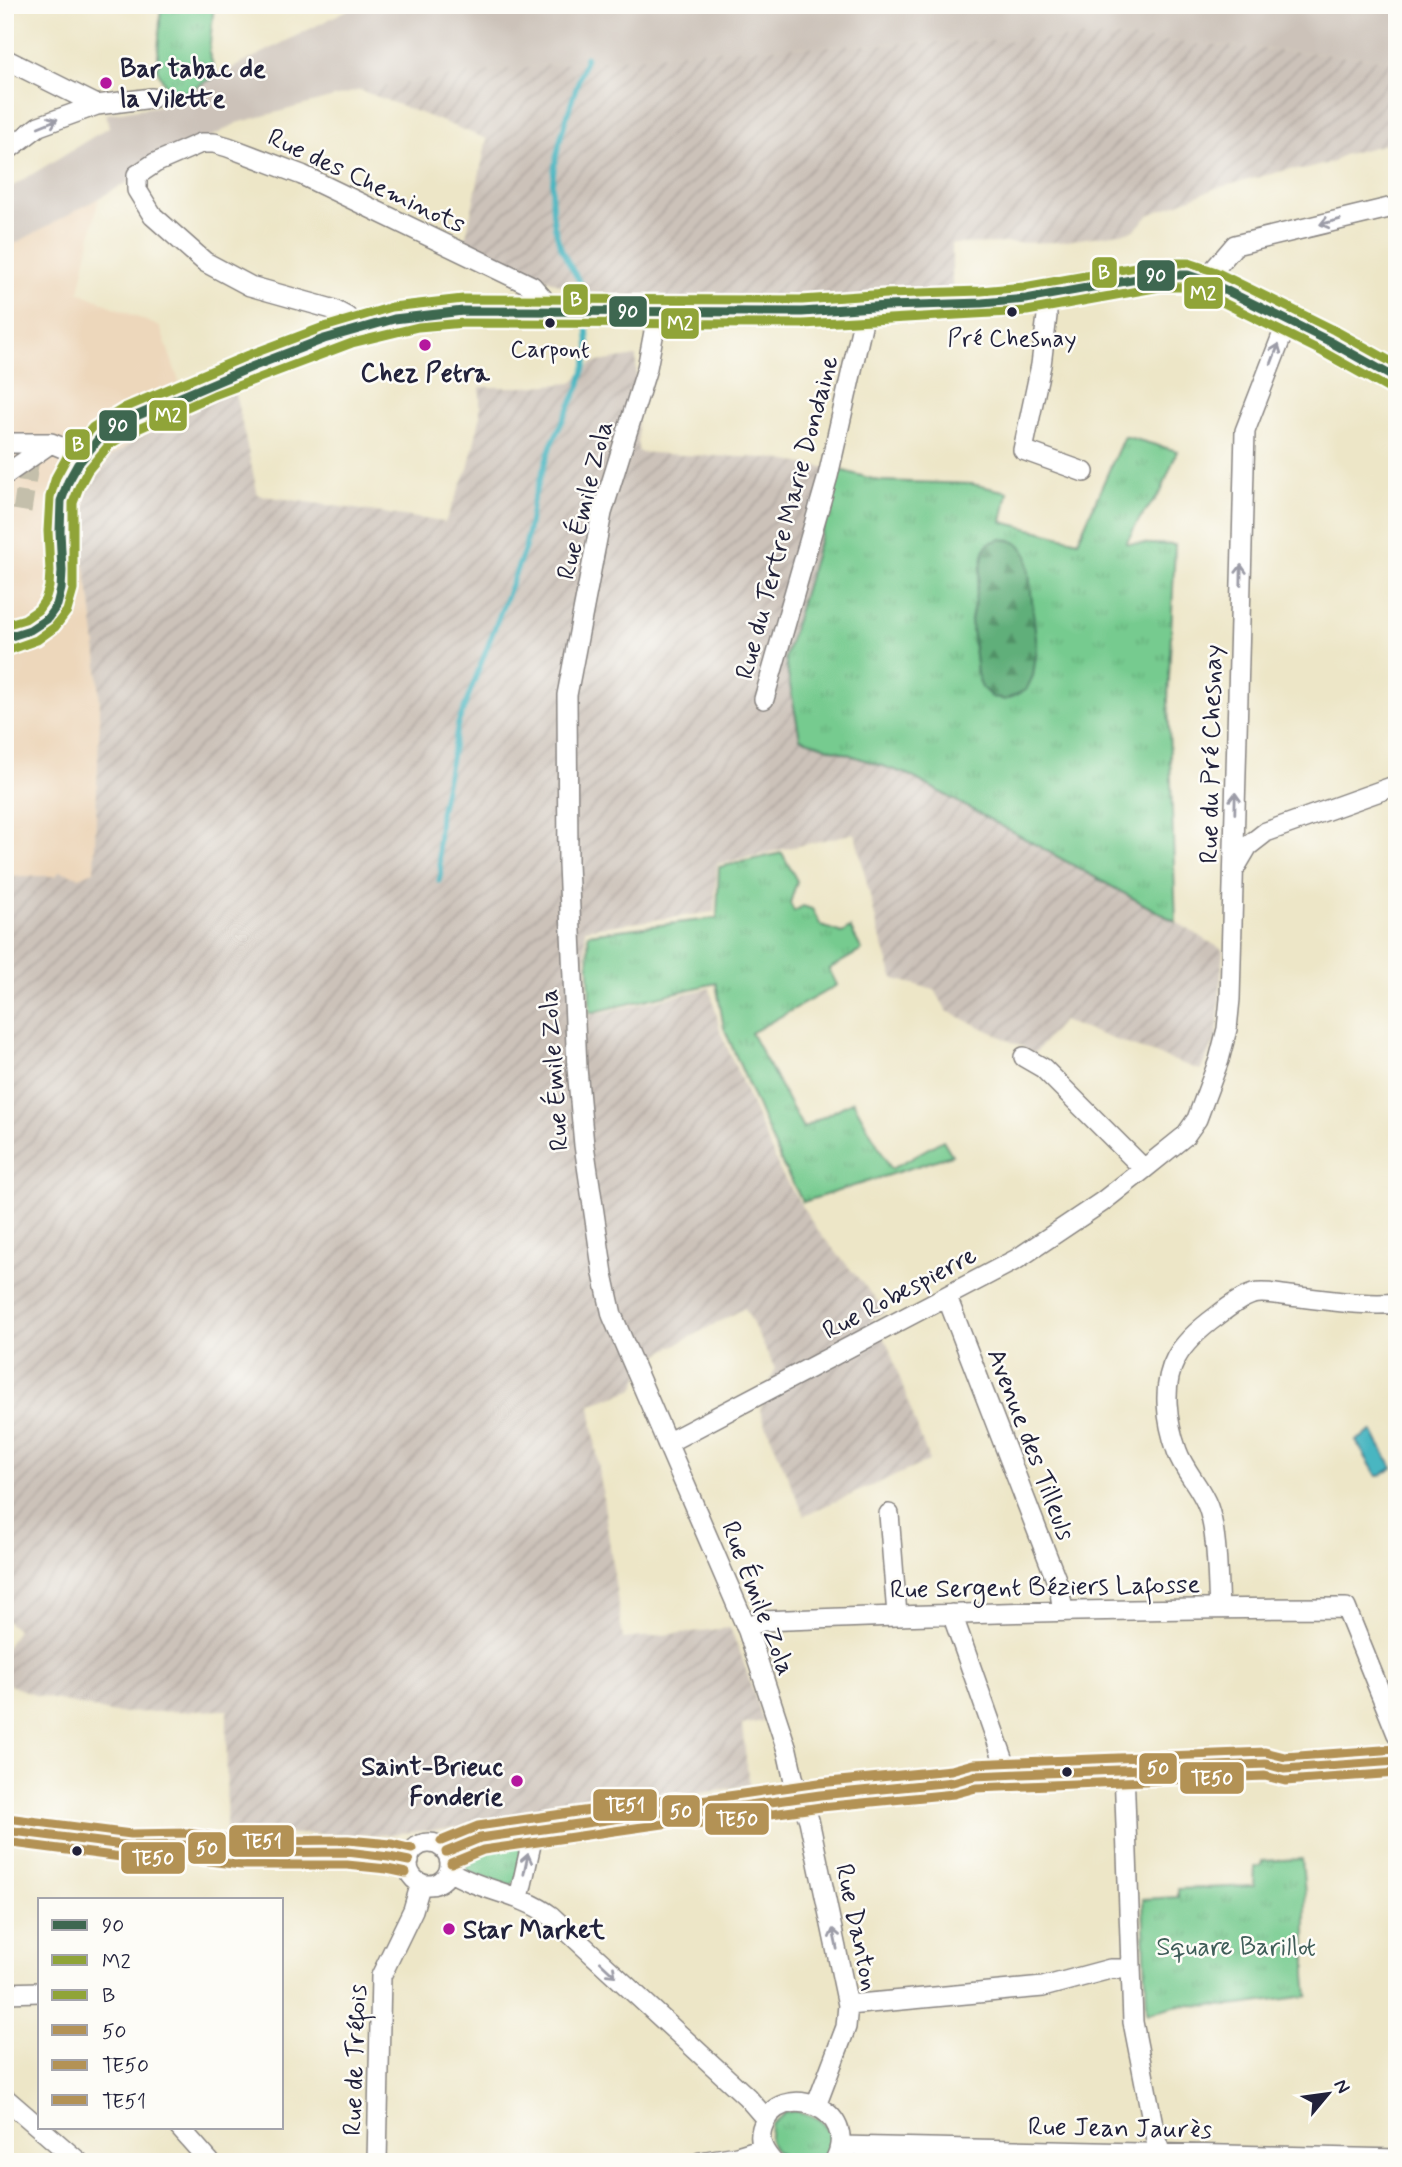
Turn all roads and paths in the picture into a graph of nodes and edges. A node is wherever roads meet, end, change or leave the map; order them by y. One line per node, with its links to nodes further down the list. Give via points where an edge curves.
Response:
1 (5, 59): 3 (street)
2 (152, 98): 3 (street)
3 (97, 105): 4 (street, one-way to 3, via 39,126)
4 (5, 152)
5 (1397, 206): 6 (street, one-way to 6, via 1235,245)
6 (1205, 280): 7 (street, via 1159,275); 11 (street)
7 (1046, 295): 8 (street); 17 (street, via 1041,365 1023,450)
8 (866, 308): 10 (street); 20 (street, Rue du Tertre Marie Dondaine, via 828,476)
9 (554, 311): 10 (street); 12 (street, via 430,314); 12 (street, Rue des Cheminots, via 532,286 302,175 228,147 201,143 137,175 137,190 153,216 205,262 250,286 332,309 347,317)
10 (658, 311): 27 (street, Rue Émile Zola, via 647,368 602,513 567,695 568,838 577,1068 603,1274 612,1315)
11 (1288, 320): 13 (street); 22 (street, Rue du Pré Chesnay, one-way to 11, via 1245,431)
12 (354, 330): 16 (street, via 253,366 119,423)
13 (1397, 379)
14 (5, 443): 15 (street)
15 (51, 443): 16 (street); 18 (street)
16 (82, 456): 19 (street, via 60,508 63,581 54,609 34,628)
17 (1084, 472)
18 (5, 475)
19 (5, 638)
20 (764, 699)
21 (1397, 785): 22 (street, via 1266,832 1248,846)
22 (1233, 871): 24 (street, Rue du Pré Chesnay, via 1230,999 1219,1060 1197,1119 1185,1136)
23 (1024, 1057): 24 (street, via 1044,1068)
24 (1144, 1169): 25 (street, Rue Robespierre, via 1017,1259)
25 (947, 1297): 27 (street, Rue Robespierre); 30 (street, Avenue des Tilleuls, via 1059,1587)
26 (1397, 1303): 29 (street, via 1255,1294 1210,1321 1175,1359 1166,1404 1170,1429 1178,1455 1208,1507)
27 (667, 1443): 33 (street, Rue Émile Zola)
28 (889, 1514): 32 (street)
29 (1219, 1608): 30 (street, Rue Sergent Béziers Lafosse); 34 (street, Rue Sergent Béziers Lafosse, via 1346,1608)
30 (1063, 1611): 31 (street, Rue Sergent Béziers Lafosse)
31 (952, 1614): 32 (street, Rue Sergent Béziers Lafosse); 37 (street)
32 (897, 1615): 33 (street, Rue Sergent Béziers Lafosse, via 762,1621)
33 (746, 1627): 38 (street, Rue Émile Zola)
34 (1397, 1734)
35 (1397, 1760): 36 (street, via 1284,1769 1266,1764)
36 (1124, 1769): 37 (street); 45 (street)
37 (1009, 1775): 38 (street)
38 (801, 1797): 40 (street); 48 (street, Rue Danton, one-way to 38)
39 (5, 1830): 41 (street, via 131,1846 241,1853 361,1853)
40 (534, 1831): 42 (street, via 480,1838); 44 (street, one-way to 40)
41 (409, 1861): 42 (street, via 421,1845 435,1844); 43 (street, via 411,1874)
42 (447, 1861): 43 (street, via 441,1881); 44 (street, via 463,1880)
43 (421, 1884): 61 (street, Rue de Tréfois, via 381,1976)
44 (519, 1898): 51 (street, one-way to 51, via 551,1916)
45 (1130, 1969): 48 (street, via 1110,1969 1043,1987); 57 (street, via 1133,2022)
46 (38, 1992): 47 (street)
47 (5, 1993)
48 (848, 2006): 50 (street, Rue Danton, via 846,2026)
49 (5, 2098): 52 (street)
50 (816, 2106): 51 (street, via 806,2102 782,2105); 55 (street, via 840,2129)
51 (766, 2119): 56 (street, via 761,2131)
52 (38, 2127)
53 (40, 2128): 59 (street)
54 (180, 2128): 60 (street)
55 (838, 2154): 57 (street, Rue Jean Jaurès)
56 (768, 2155): 62 (street)
57 (1162, 2158): 58 (street, Rue Jean Jaurès)
58 (1397, 2159)
59 (79, 2162)
60 (209, 2162)
61 (377, 2162)
62 (700, 2162)

